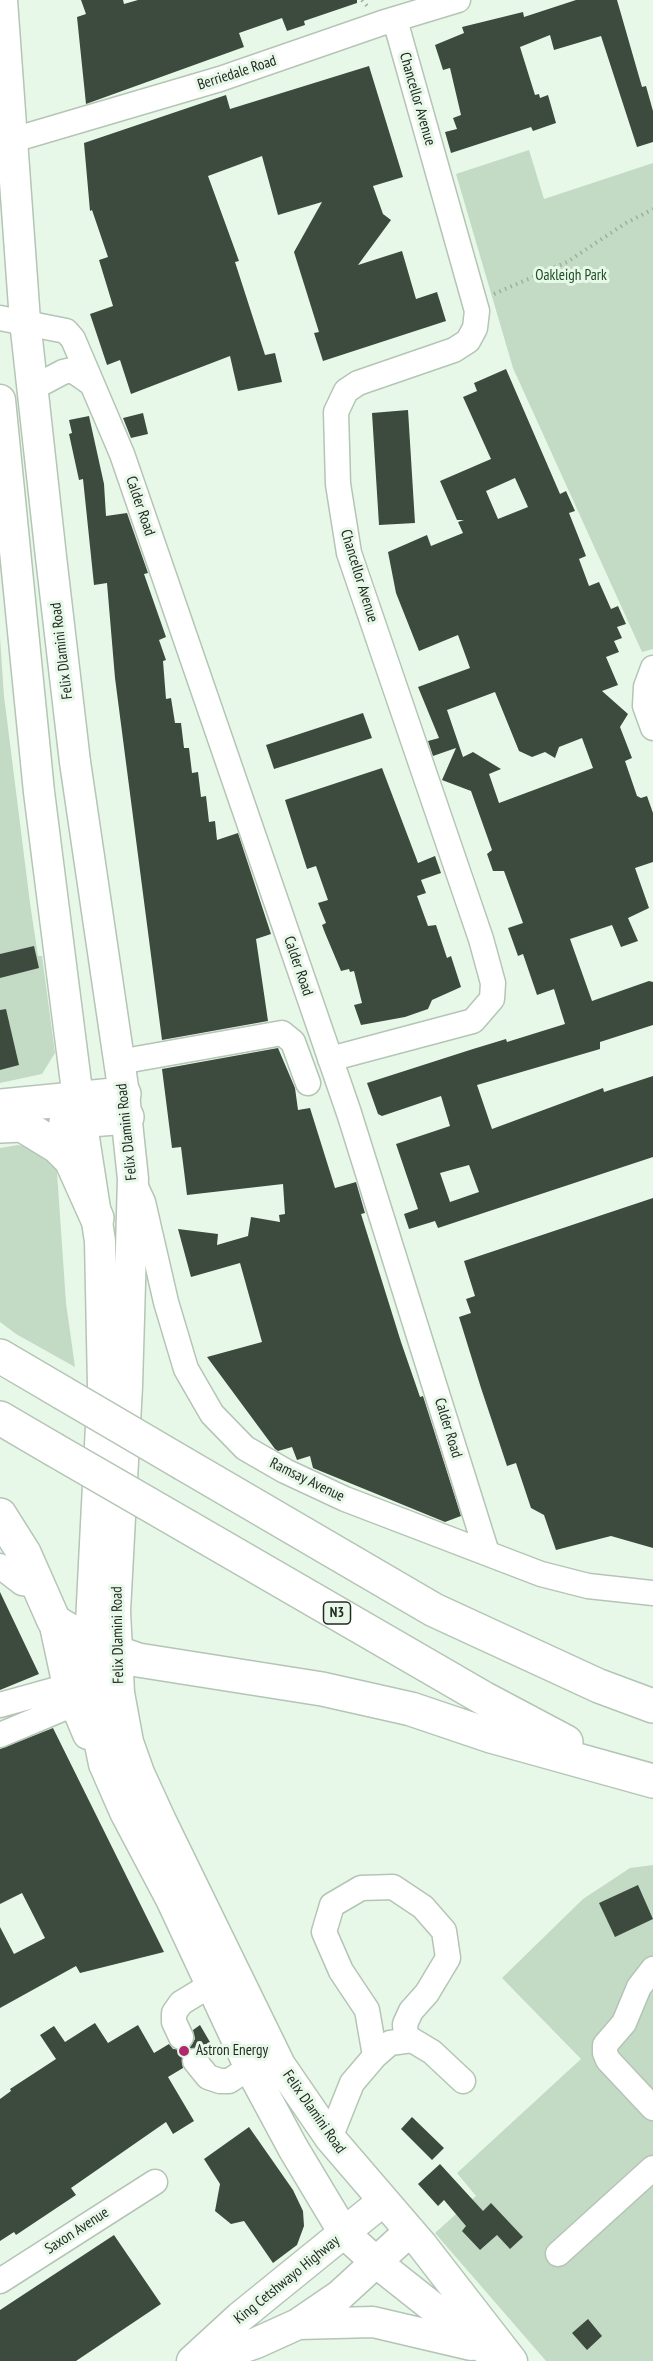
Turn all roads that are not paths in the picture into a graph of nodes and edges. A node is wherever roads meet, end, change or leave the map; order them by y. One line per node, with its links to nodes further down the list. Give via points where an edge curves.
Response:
1 (2, 0): 4 (main road, Felix Dlamini Road)
2 (459, 0): 3 (street, Berriedale Road)
3 (394, 20): 4 (street, Berriedale Road, via 220,79); 11 (street, Chancellor Avenue, via 477,311 475,328 468,340 454,350 358,383 340,398 336,412 338,484 349,553 493,983 492,999 472,1021)
4 (13, 140): 5 (main road, Felix Dlamini Road)
5 (13, 320): 6 (street, Calder Road, via 66,331); 7 (main road, Felix Dlamini Road)
6 (92, 384): 7 (street, via 72,370); 11 (street, Calder Road, via 122,454)
7 (33, 388): 12 (main road, Felix Dlamini Road, via 75,762)
8 (0, 400): 15 (main road, Felix Dlamini Road, via 39,792)
9 (653, 668): 10 (street, via 645,706)
10 (653, 728)
11 (330, 1059): 24 (street, Calder Road)
12 (119, 1062): 13 (street, via 282,1033 293,1042); 14 (main road, Felix Dlamini Road)
13 (308, 1083)
14 (125, 1105): 15 (highway); 17 (main road, Felix Dlamini Road)
15 (79, 1110): 16 (highway); 18 (main road, Felix Dlamini Road)
16 (7, 1119): 18 (highway, via 43,1136 71,1160)
17 (133, 1179): 24 (street, Ramsay Avenue, via 143,1202 186,1369 212,1414 245,1448 285,1471 390,1517); 29 (main road, Felix Dlamini Road, via 115,1611)
18 (97, 1218): 29 (main road, Felix Dlamini Road, via 103,1386)
19 (0, 1340): 21 (highway)
20 (0, 1356): 21 (highway)
21 (53, 1387): 32 (highway, bridge, via 434,1610 599,1686)
22 (0, 1418): 34 (highway, N3, bridge, via 475,1694)
23 (0, 1515): 26 (highway)
24 (487, 1553): 27 (street, Ramsay Avenue, via 541,1574 588,1586)
25 (0, 1566): 26 (street, via 22,1583)
26 (38, 1585): 28 (highway)
27 (653, 1593)
28 (54, 1621): 29 (highway); 30 (main road)
29 (104, 1649): 30 (main road, Felix Dlamini Road); 34 (highway, via 138,1660 322,1689 411,1709); 37 (main road, Felix Dlamini Road, via 139,1773)
30 (79, 1696): 31 (street); 33 (street); 37 (main road, Felix Dlamini Road, via 104,1764)
31 (0, 1705)
32 (653, 1706)
33 (0, 1735)
34 (621, 1772): 35 (highway, N3)
35 (653, 1781)
36 (653, 1969): 44 (street, via 639,1987 624,2023 605,2045 605,2053)
37 (222, 1978): 38 (street, via 181,2003 174,2013); 41 (main road, Felix Dlamini Road)
38 (181, 2037)
39 (405, 2040): 40 (street, via 390,2043); 40 (street, via 405,2024 411,2011 448,1958 444,1931 423,1907 393,1887 361,1888 333,1905 324,1932 341,1971 368,2010); 43 (street, via 432,2052)
40 (375, 2056): 45 (street, via 352,2083)
41 (262, 2060): 42 (street, via 229,2081 208,2077); 45 (main road, Felix Dlamini Road); 50 (main road, Felix Dlamini Road, via 293,2148)
42 (195, 2061)
43 (463, 2081)
44 (653, 2108)
45 (330, 2138): 48 (main road, Felix Dlamini Road)
46 (653, 2168): 51 (street)
47 (155, 2181): 53 (street, Saxon Avenue)
48 (383, 2201): 49 (main road, Felix Dlamini Road); 50 (main road, King Cetshwayo Highway)
49 (410, 2232): 52 (main road, King Cetshwayo Highway); 55 (main road)
50 (344, 2233): 52 (main road, Felix Dlamini Road); 56 (main road, King Cetshwayo Highway)
51 (558, 2254)
52 (376, 2263): 54 (main road, King Cetshwayo Highway, via 339,2296); 55 (main road)
53 (0, 2282)
54 (298, 2324): 55 (main road, via 374,2322 438,2335); 57 (main road, King Cetshwayo Highway)
55 (499, 2357)
56 (192, 2361)
57 (204, 2361)

